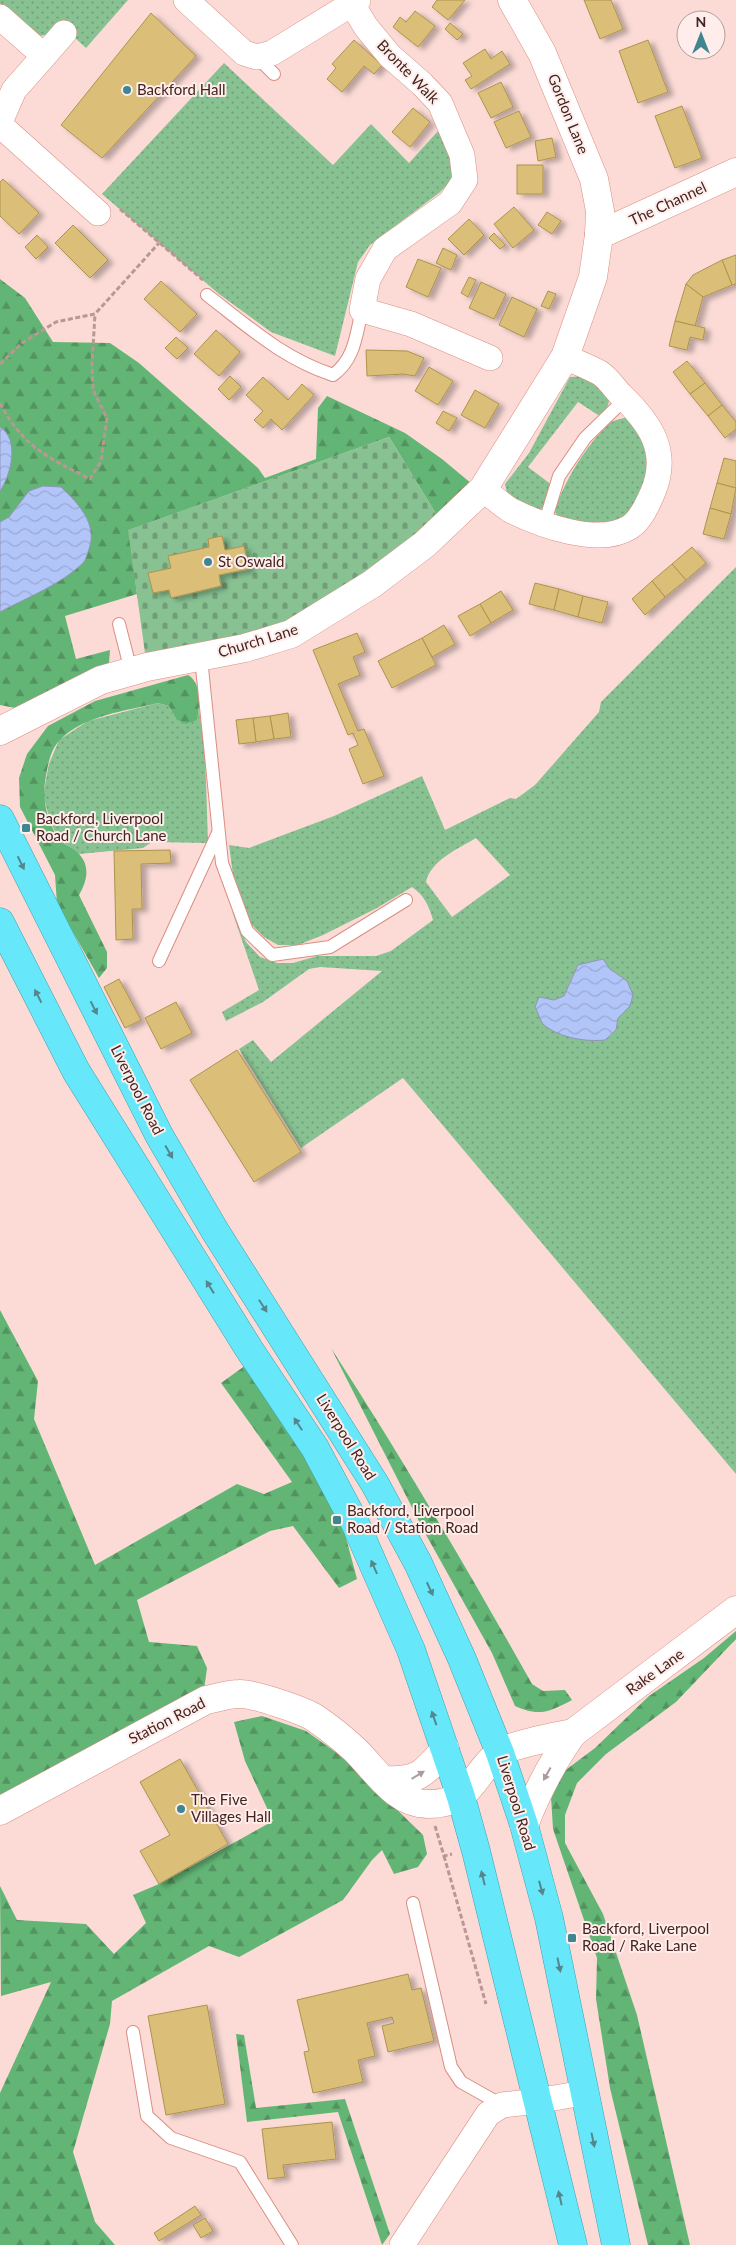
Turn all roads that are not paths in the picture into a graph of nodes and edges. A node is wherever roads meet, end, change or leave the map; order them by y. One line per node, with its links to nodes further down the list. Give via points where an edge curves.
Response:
1 (186, 0): 2 (street, via 244,53 266,65 272,53)
2 (353, 1): 12 (street, Bronte Walk, via 366,28 390,56 440,103 462,155 465,180 450,203 385,249 368,279)
3 (518, 2): 10 (street, Gordon Lane, via 594,179 600,211)
4 (0, 17): 6 (street)
5 (64, 33): 6 (street)
6 (44, 56): 7 (street, via 14,90)
7 (0, 124): 9 (street)
8 (736, 172): 10 (street, The Channel)
9 (107, 210)
10 (599, 236): 13 (street, Church Lane, via 593,277)
11 (207, 290): 12 (lane, via 280,352 333,375 348,361 353,351)
12 (362, 310): 14 (street, via 411,324)
13 (565, 357): 15 (street, via 600,374); 16 (street, Church Lane)
14 (490, 358)
15 (625, 398): 17 (lane, via 585,438 559,476); 17 (street, via 647,424 658,445 660,465 645,510 631,526 610,535 584,534)
16 (483, 489): 17 (street, via 509,509); 19 (street, Church Lane, via 425,544 327,613 291,634)
17 (544, 524)
18 (119, 624): 20 (lane)
19 (201, 658): 20 (street, Church Lane); 23 (lane)
20 (131, 671): 21 (street, Church Lane, via 101,680)
21 (0, 731)
22 (0, 819): 30 (highway, Liverpool Road, one-way to 30, via 159,1135 215,1231 380,1492 418,1563)
23 (218, 833): 24 (lane, via 222,863 247,930 272,955 330,947); 26 (lane)
24 (406, 900)
25 (0, 922): 29 (highway, one-way to 25, via 411,1650 356,1525 314,1448 249,1350 76,1071)
26 (160, 961)
27 (736, 1610): 28 (street, Rake Lane)
28 (573, 1733): 30 (street, Rake Lane); 34 (street, Rake Lane, one-way to 34, via 555,1758)
29 (445, 1749): 31 (street, one-way to 29, via 414,1778 429,1768); 32 (highway)
30 (500, 1753): 32 (street); 34 (highway, Liverpool Road)
31 (382, 1780): 32 (street, Station Road, via 408,1801 444,1803); 33 (street, Station Road, via 354,1749 314,1717 241,1693 206,1700)
32 (460, 1797): 38 (highway, one-way to 32)
33 (0, 1810)
34 (524, 1825): 37 (highway, Liverpool Road, one-way to 37, via 549,1918)
35 (413, 1903): 39 (lane, via 451,2067 461,2082)
36 (133, 2032): 40 (lane, via 147,2116 170,2138 240,2162)
37 (583, 2093): 38 (street); 43 (highway, Liverpool Road, one-way to 43)
38 (537, 2101): 39 (street); 42 (highway, one-way to 38)
39 (502, 2105): 41 (street, via 488,2114)
40 (292, 2245)
41 (402, 2245)
42 (573, 2245)
43 (616, 2245)

